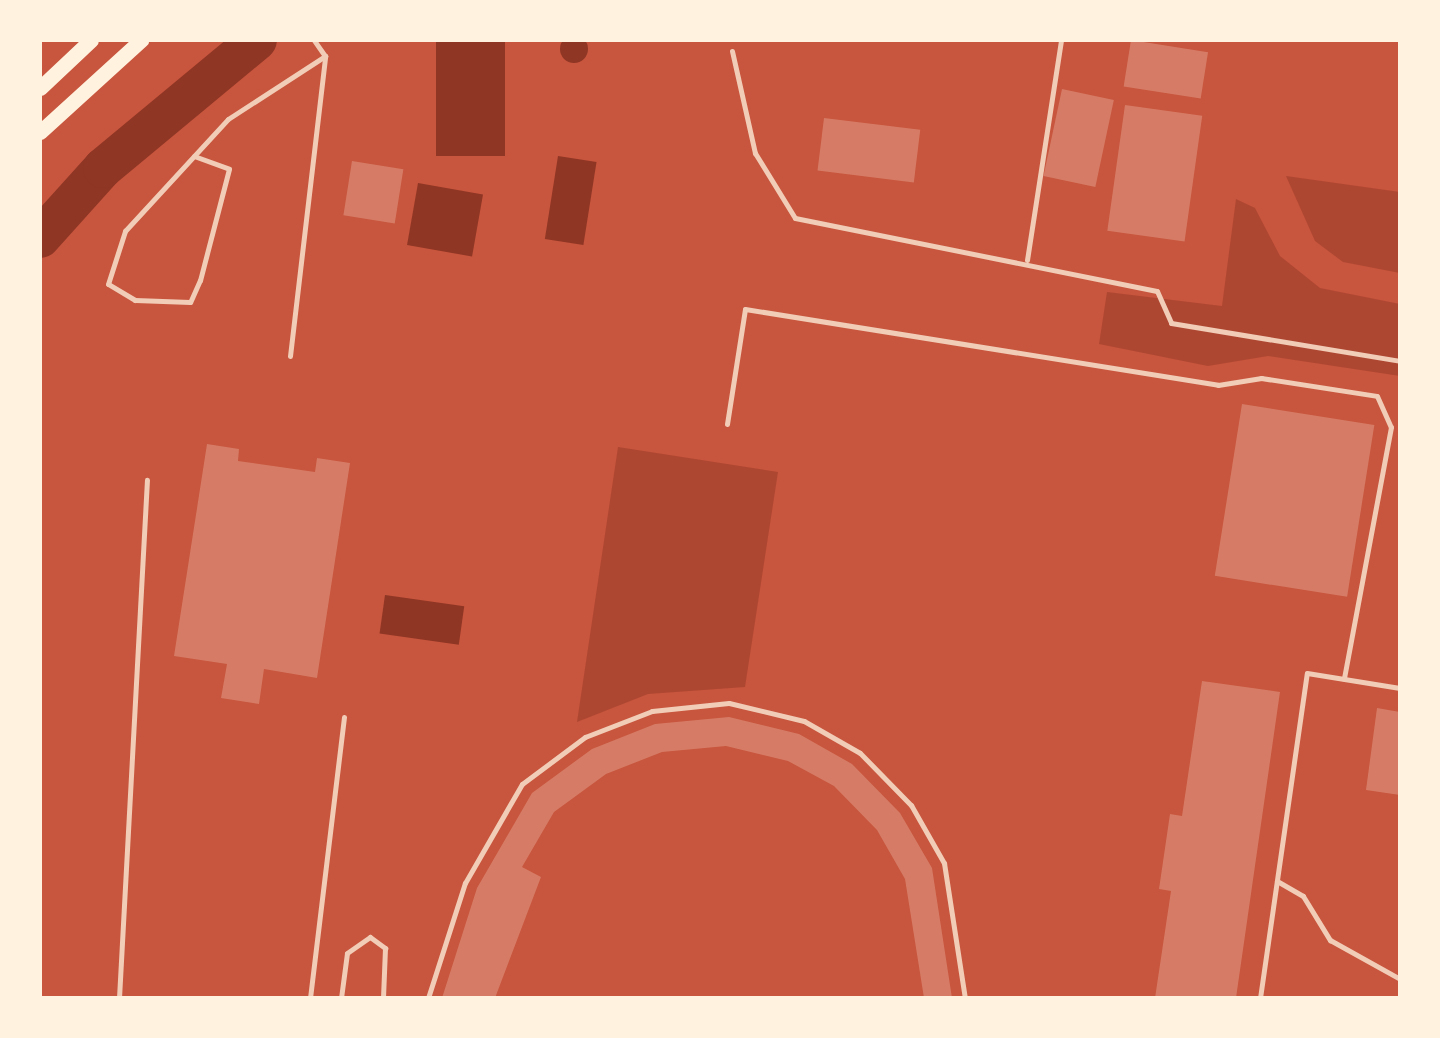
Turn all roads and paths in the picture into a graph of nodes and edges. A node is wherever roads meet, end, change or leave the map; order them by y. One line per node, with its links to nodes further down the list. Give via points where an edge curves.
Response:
1 (91, 40): 7 (main road)
2 (141, 40): 8 (main road)
3 (314, 40): 6 (lane)
4 (1061, 40): 10 (lane)
5 (732, 51): 10 (lane, via 755,153 794,218)
6 (324, 56): 9 (lane, via 254,98); 11 (lane)
7 (40, 88)
8 (40, 132)
9 (194, 156): 9 (lane, via 110,262 108,284 135,300 190,302 200,280 229,169)
10 (1027, 260): 12 (lane, via 1157,291 1171,323)
11 (290, 356)
12 (1400, 361)
13 (727, 424): 15 (lane, via 745,309 1218,384 1261,378 1377,396 1391,427)
14 (147, 480): 20 (lane)
15 (1344, 679): 16 (lane); 18 (lane, via 1307,673)
16 (1400, 688)
17 (344, 716): 21 (lane)
18 (1276, 882): 19 (lane, via 1303,896 1330,940); 26 (lane)
19 (1400, 979)
20 (119, 998)
21 (310, 998)
22 (341, 998): 23 (lane, via 347,952 370,936 385,948)
23 (383, 998)
24 (428, 998): 25 (lane, via 465,882 522,784 585,737 652,711 730,703 804,721 860,753 911,805 944,863)
25 (966, 998)
26 (1260, 998)

